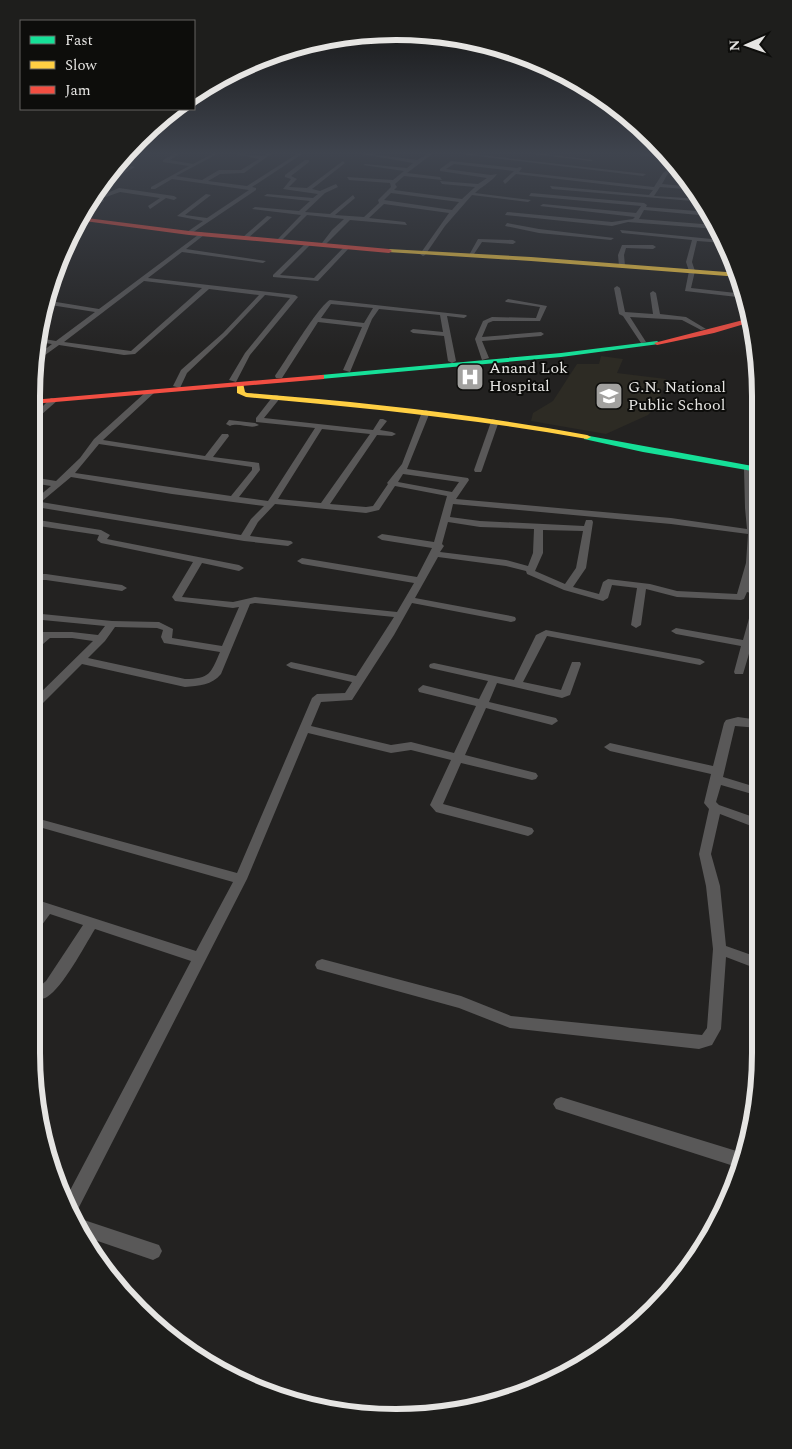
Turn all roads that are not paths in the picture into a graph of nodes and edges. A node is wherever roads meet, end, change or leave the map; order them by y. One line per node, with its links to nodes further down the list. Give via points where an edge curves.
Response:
1 (99, 222): 16 (main road)
2 (205, 222): 16 (street)
3 (264, 222): 21 (street)
4 (296, 222): 25 (street)
5 (344, 222): 29 (street)
6 (386, 222): 13 (street)
7 (446, 222): 32 (street)
8 (513, 222): 19 (street, via 505,226)
9 (575, 222): 19 (street)
10 (591, 222): 11 (street)
11 (622, 222)
12 (666, 222): 14 (street)
13 (405, 224)
14 (709, 227)
15 (622, 232): 20 (street)
16 (189, 233): 18 (main road)
17 (498, 233): 24 (street)
18 (202, 234): 21 (main road); 31 (street)
19 (567, 234): 22 (street)
20 (657, 235): 23 (street); 35 (street, via 653,249 624,246)
21 (245, 238): 25 (main road)
22 (611, 238)
23 (695, 239): 26 (street); 36 (street, via 689,262)
24 (492, 240): 27 (street); 33 (street, via 478,240)
25 (279, 241): 28 (main road)
26 (716, 241)
27 (513, 242)
28 (309, 243): 29 (main road); 30 (street, via 275,276 316,280)
29 (324, 244): 30 (main road)
30 (347, 247): 32 (main road)
31 (182, 250): 34 (street); 38 (street)
32 (423, 254): 33 (main road)
33 (470, 256): 35 (main road)
34 (263, 261)
35 (622, 266): 36 (main road)
36 (692, 271): 37 (main road); 43 (street, via 687,290)
37 (730, 274)
38 (145, 279): 39 (street); 47 (street)
39 (207, 287): 41 (street); 63 (street, via 136,352)
40 (617, 288): 49 (street, via 620,313)
41 (264, 293): 69 (street, via 296,298 247,354); 70 (street, via 184,372)
42 (654, 293): 51 (street)
43 (737, 295)
44 (508, 301): 60 (street, via 543,305 539,319 488,320)
45 (52, 303): 47 (street)
46 (378, 307): 48 (street); 53 (street, via 330,302); 55 (street)
47 (102, 310): 63 (street)
48 (443, 314): 50 (street); 58 (street)
49 (626, 315): 51 (street); 62 (street)
50 (464, 316)
51 (657, 316): 56 (street, via 688,318)
52 (743, 318): 56 (main road)
53 (316, 320): 55 (street); 68 (street)
54 (744, 322): 69 (main road, via 631,348)
55 (367, 325): 67 (street)
56 (703, 328): 62 (main road)
57 (413, 331): 58 (street)
58 (447, 334): 66 (street)
59 (540, 334): 60 (street)
60 (478, 339): 65 (street)
61 (45, 341): 63 (street)
62 (643, 342): 65 (main road)
63 (58, 343): 64 (street)
64 (43, 355)
65 (485, 358): 66 (main road)
66 (452, 361): 67 (main road)
67 (346, 370): 68 (main road)
68 (279, 376): 69 (main road)
69 (237, 383): 70 (main road); 71 (main road); 72 (main road, via 243,394)
70 (177, 386): 73 (main road)
71 (150, 393): 75 (main road); 86 (street)
72 (277, 397): 76 (main road); 81 (street)
73 (40, 399)
74 (40, 400): 75 (main road)
75 (54, 400): 77 (street)
76 (426, 412): 78 (main road); 90 (street, via 406,464)
77 (40, 414)
78 (495, 421): 88 (main road); 89 (street)
79 (383, 422): 83 (street)
80 (230, 424): 81 (street)
81 (255, 425): 82 (street)
82 (320, 426): 83 (street); 98 (street)
83 (377, 432): 84 (street); 100 (street)
84 (392, 434)
85 (225, 436): 87 (street)
86 (97, 441): 87 (street); 91 (street)
87 (208, 458): 96 (street, via 256,465 256,470)
88 (752, 469)
89 (478, 470)
90 (400, 471): 93 (street); 97 (street, via 465,480)
91 (69, 474): 94 (street); 96 (street)
92 (40, 481): 94 (street)
93 (392, 483): 97 (street, via 449,492); 100 (street, via 376,508)
94 (58, 484): 95 (street)
95 (40, 499)
96 (233, 499): 98 (street)
97 (450, 501): 101 (street); 102 (street)
98 (271, 502): 100 (street); 108 (street)
99 (40, 506): 108 (street)
100 (323, 507)
101 (590, 513): 105 (street); 106 (street, via 685,522)
102 (445, 519): 104 (street); 110 (street)
103 (40, 523): 112 (street, via 101,534 105,535 104,541)
104 (539, 527): 105 (street); 115 (street, via 538,553)
105 (588, 529): 120 (street, via 581,568)
106 (752, 536)
107 (382, 537): 110 (street)
108 (244, 538): 109 (street)
109 (288, 543)
110 (437, 550): 115 (street); 117 (street)
111 (752, 556): 121 (street)
112 (198, 560): 114 (street); 124 (street, via 176,597 178,599 233,605)
113 (302, 560): 117 (street)
114 (239, 568)
115 (530, 569): 120 (street, via 531,574)
116 (40, 577): 119 (street)
117 (421, 581): 123 (street)
118 (642, 586): 120 (street, via 608,582 603,598); 121 (street, via 677,594 734,598 741,597); 129 (street)
119 (122, 588)
120 (567, 588)
121 (744, 588): 122 (street)
122 (752, 590)
123 (409, 600): 125 (street); 127 (street)
124 (246, 601): 125 (street); 136 (street)
125 (400, 615): 144 (street)
126 (40, 617): 128 (street)
127 (511, 619)
128 (112, 624): 133 (street); 136 (street, via 159,625 168,629 168,641)
129 (636, 625)
130 (676, 632): 135 (street)
131 (40, 635): 132 (street)
132 (47, 635): 133 (street); 134 (street)
133 (101, 639): 137 (street)
134 (40, 641)
135 (751, 642): 142 (street)
136 (226, 650): 137 (street, via 216,674 199,683 184,683)
137 (80, 660): 147 (street)
138 (700, 662): 145 (street, via 546,633 541,635)
139 (576, 664): 145 (street, via 564,693)
140 (291, 665): 144 (street)
141 (434, 666): 143 (street)
142 (739, 672)
143 (494, 679): 145 (street); 148 (street)
144 (359, 680): 151 (street, via 348,697 317,698)
145 (517, 684)
146 (423, 689): 148 (street)
147 (40, 699)
148 (482, 704): 149 (street); 153 (street)
149 (552, 721)
150 (752, 723): 154 (street, via 738,720 730,723)
151 (303, 728): 153 (street, via 391,750 411,746); 161 (street)
152 (610, 746): 154 (street)
153 (456, 758): 155 (street); 160 (street, via 437,807)
154 (717, 775): 156 (street); 157 (street, via 710,803)
155 (532, 776)
156 (752, 789)
157 (715, 808): 158 (street); 166 (street, via 705,854 712,877)
158 (752, 821)
159 (40, 823): 161 (street)
160 (528, 831)
161 (241, 879): 167 (street)
162 (40, 906): 163 (street)
163 (47, 908): 164 (street); 165 (street)
164 (40, 917)
165 (92, 923): 167 (street); 170 (street, via 51,985)
166 (720, 949): 168 (street); 169 (street, via 714,1029 707,1040 699,1042 510,1022 461,1002)
167 (200, 958): 173 (street)
168 (752, 961)
169 (322, 965)
170 (40, 992)
171 (561, 1104): 172 (street)
172 (736, 1158)
173 (73, 1201)
174 (86, 1228): 175 (street)
175 (153, 1251)

